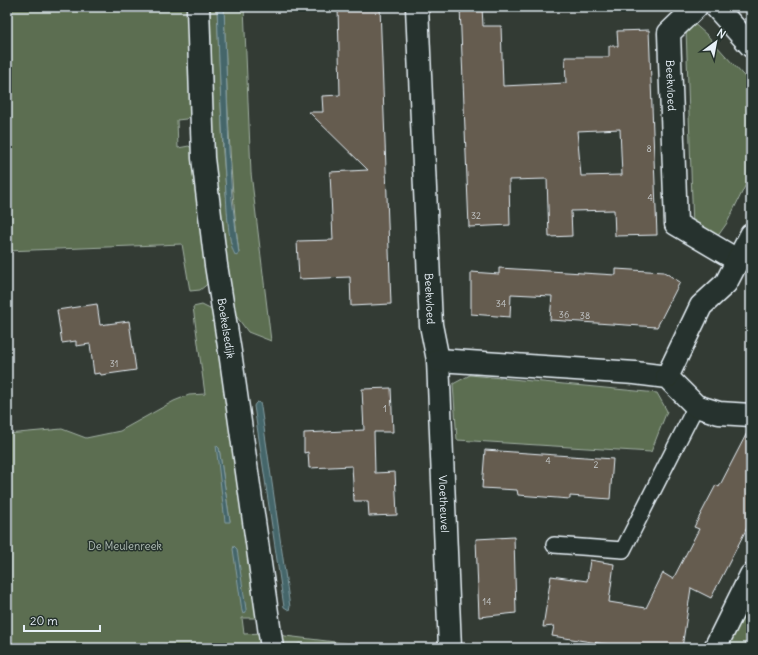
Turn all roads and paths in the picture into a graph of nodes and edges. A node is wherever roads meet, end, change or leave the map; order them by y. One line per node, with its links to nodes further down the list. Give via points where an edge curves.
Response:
1 (198, 7): 14 (street, Boekelsedijk, via 203,158 216,265)
2 (417, 7): 8 (street, Beekvloed, via 431,325)
3 (696, 7): 7 (street, Beekvloed, via 669,32 676,224)
4 (716, 7): 5 (street)
5 (751, 46)
6 (751, 235): 7 (street)
7 (737, 260): 9 (street, via 726,283 701,306)
8 (438, 360): 9 (street, via 635,372); 15 (street, Vloetheuvel)
9 (667, 377): 10 (street)
10 (696, 406): 11 (street, via 719,413); 12 (lane, via 623,550)
11 (751, 415)
12 (554, 545)
13 (751, 576): 16 (street)
14 (272, 648)
15 (450, 648)
16 (715, 648)

